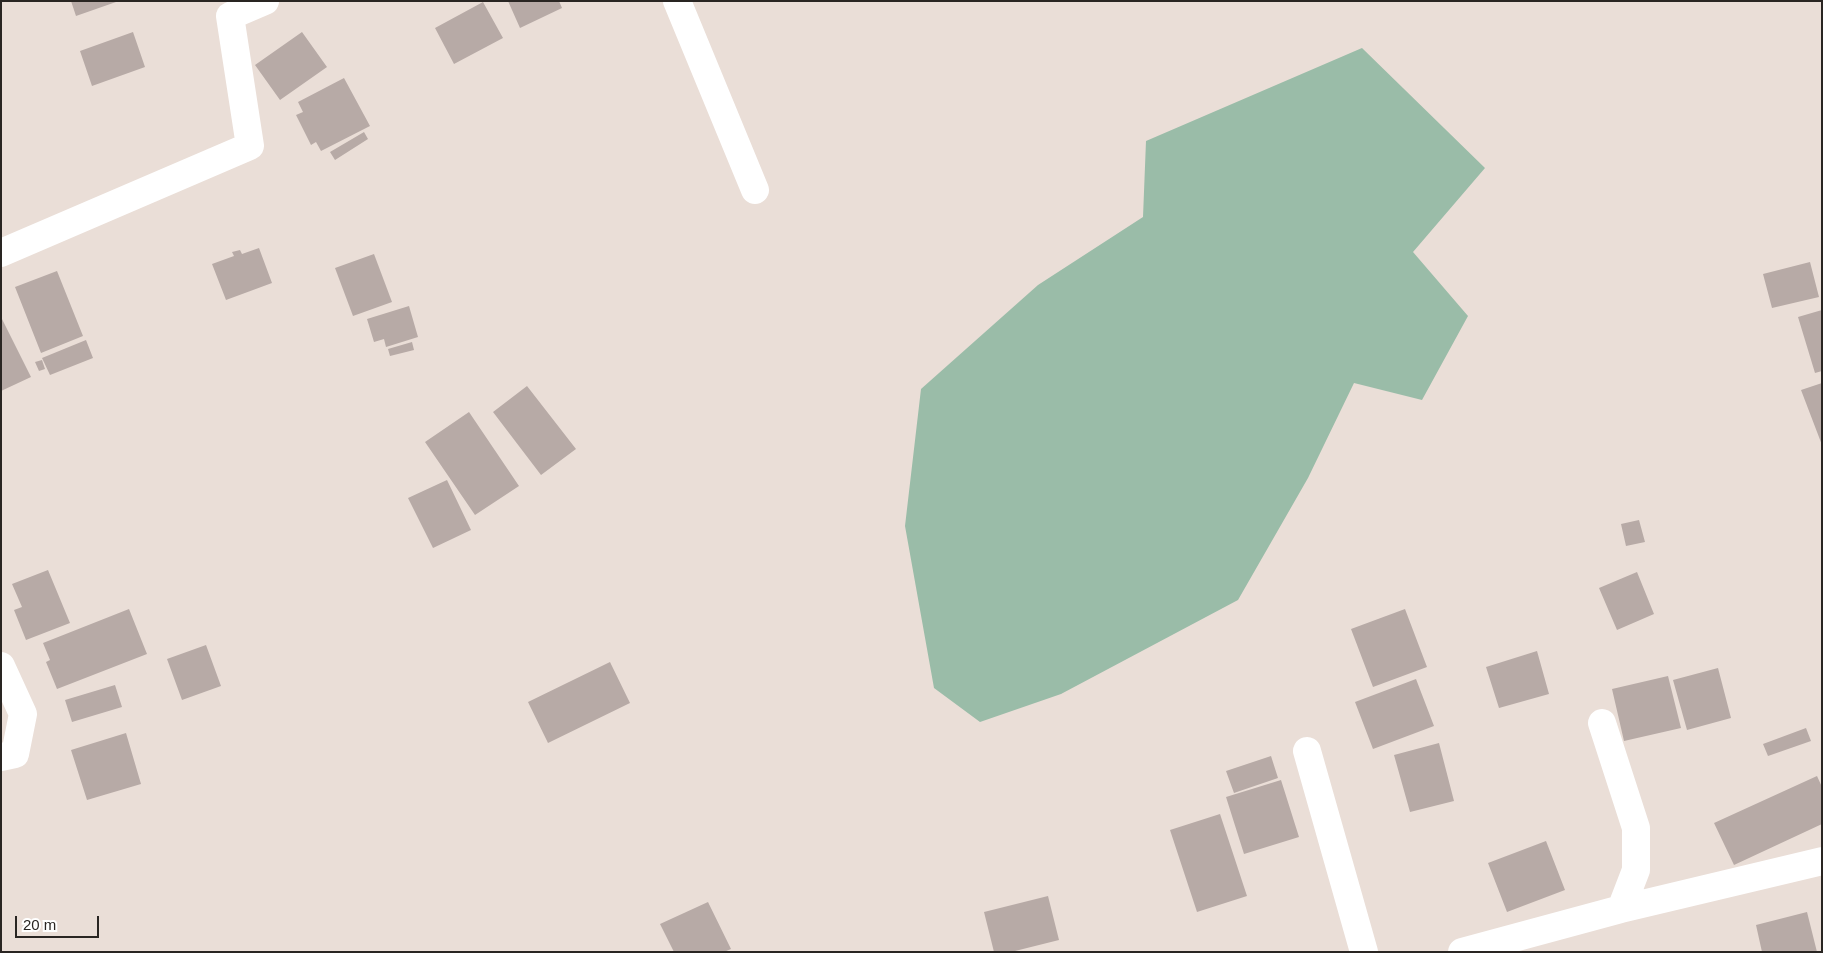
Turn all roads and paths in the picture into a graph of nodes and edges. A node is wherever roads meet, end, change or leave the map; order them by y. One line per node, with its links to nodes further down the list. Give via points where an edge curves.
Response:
1 (265, 1): 4 (street, via 230,16 250,146)
2 (676, 1): 3 (street)
3 (755, 190)
4 (1, 253)
5 (1, 666): 8 (street, via 23,714 15,754)
6 (1602, 723): 10 (street, via 1636,828 1636,870)
7 (1307, 751): 11 (street)
8 (1, 757)
9 (1822, 861): 10 (street)
10 (1621, 909): 12 (street)
11 (1364, 952)
12 (1462, 952)

